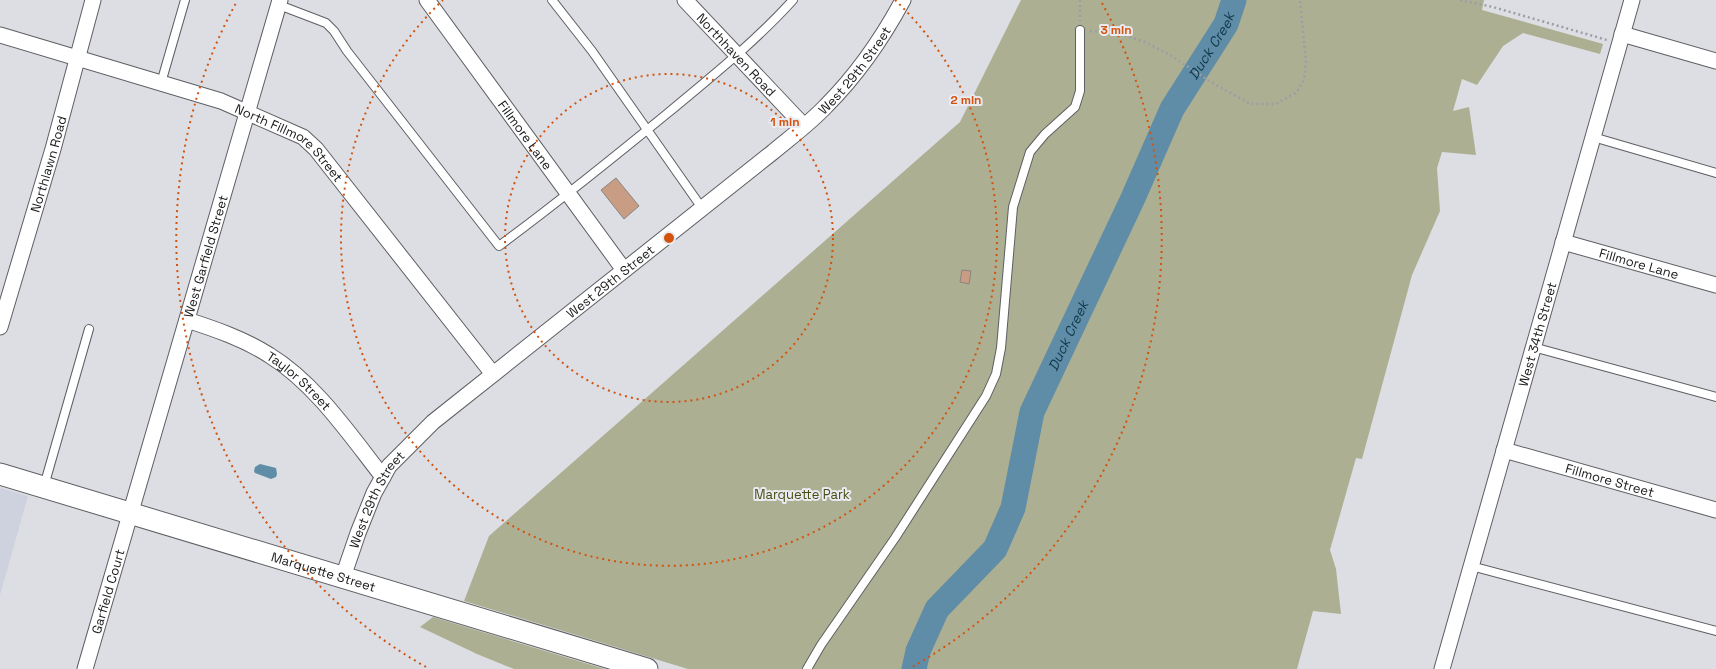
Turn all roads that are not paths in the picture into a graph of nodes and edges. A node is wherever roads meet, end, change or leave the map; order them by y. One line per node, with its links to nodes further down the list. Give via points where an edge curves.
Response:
1 (93, 0): 14 (street, Northlawn Road)
2 (185, 0): 16 (lane)
3 (427, 0): 22 (street, Fillmore Lane)
4 (552, 0): 19 (lane, via 592,51)
5 (685, 0): 13 (street, Northhaven Road)
6 (793, 0): 13 (lane)
7 (903, 0): 18 (street, West 29th Street, via 859,70)
8 (1632, 0): 12 (street, West 34th Street)
9 (280, 2): 17 (street, West Garfield Street); 22 (lane, via 326,23 334,31 499,246)
10 (1080, 30): 44 (lane, via 1080,91 1075,107 1045,134 1030,152 1013,207 1001,348 996,374 986,396 895,538 821,645)
11 (0, 35): 14 (street, North Fillmore Street)
12 (1620, 39): 15 (street); 20 (street, West 34th Street)
13 (736, 54): 18 (street, Northhaven Road); 19 (lane)
14 (77, 58): 16 (street, North Fillmore Street); 28 (street, Northlawn Road)
15 (1716, 61)
16 (161, 83): 17 (street, North Fillmore Street, via 221,101)
17 (248, 113): 27 (street, West Garfield Street); 31 (street, North Fillmore Street, via 303,137 316,149)
18 (804, 126): 23 (street, West 29th Street)
19 (647, 130): 22 (lane); 23 (lane)
20 (1593, 137): 21 (lane); 24 (street, West 34th Street)
21 (1716, 173)
22 (569, 194): 25 (street, Fillmore Lane)
23 (702, 208): 25 (street, West 29th Street)
24 (1563, 242): 26 (street, Fillmore Lane); 30 (street, West 34th Street)
25 (624, 270): 31 (street, West 29th Street)
26 (1716, 285)
27 (187, 320): 35 (street, Taylor Street, via 220,331 269,355 300,380 336,417); 38 (street, West Garfield Street)
28 (0, 327)
29 (89, 330): 36 (lane)
30 (1533, 347): 32 (lane); 33 (street, West 34th Street)
31 (494, 374): 35 (street, West 29th Street, via 433,422 389,466)
32 (1716, 397)
33 (1504, 450): 37 (street, Fillmore Street); 39 (street, West 34th Street)
34 (0, 474): 36 (main road, Marquette Street)
35 (383, 477): 40 (street, West 29th Street, via 358,533)
36 (44, 487): 38 (main road, Marquette Street)
37 (1716, 510)
38 (130, 512): 40 (main road, Marquette Street); 42 (street, Garfield Court)
39 (1471, 566): 41 (lane); 45 (street, West 34th Street)
40 (343, 577): 43 (main road, Marquette Street)
41 (1716, 631)
42 (84, 669)
43 (647, 669)
44 (808, 669)
45 (1442, 669)

